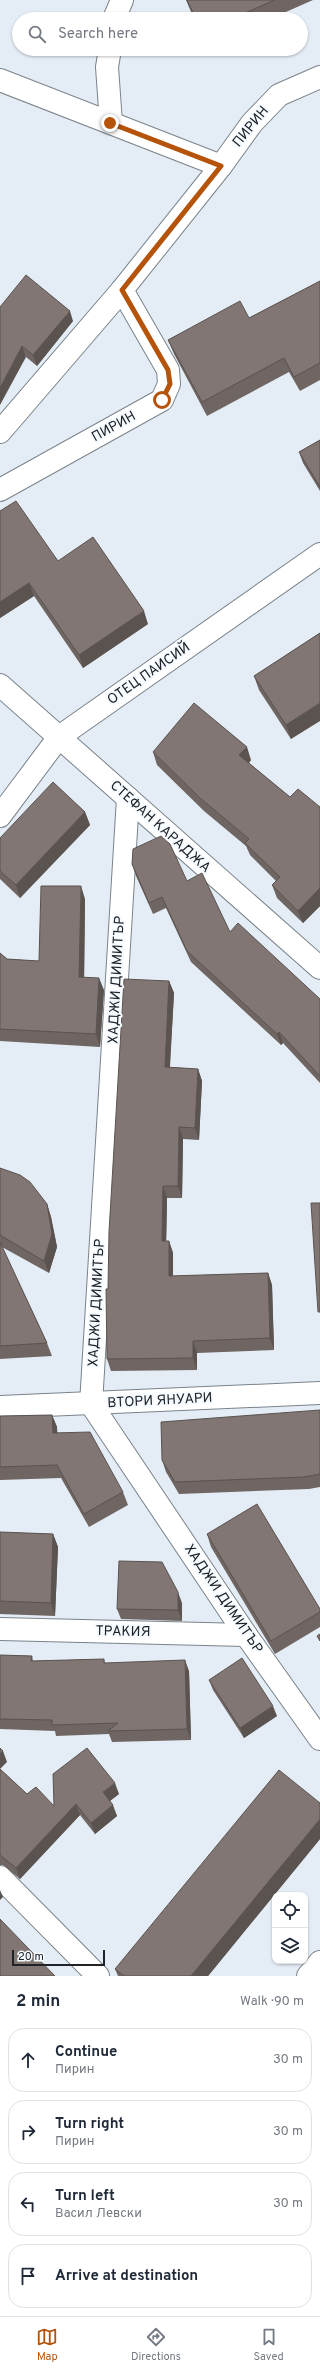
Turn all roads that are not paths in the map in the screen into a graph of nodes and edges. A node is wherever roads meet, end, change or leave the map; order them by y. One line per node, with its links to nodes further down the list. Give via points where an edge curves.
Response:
1 (122, 0): 2 (street)
2 (117, 12)
3 (109, 56): 6 (street)
4 (320, 77): 7 (street, ПИРИН, via 278,95 252,123)
5 (0, 80): 6 (street)
6 (110, 123): 7 (street)
7 (221, 166): 8 (street, ПИРИН)
8 (122, 290): 9 (street, ПИРИН); 10 (street, ПИРИН, via 168,370 170,384 162,400)
9 (0, 432)
10 (0, 490)
11 (320, 554): 13 (street, ОТЕЦ ПАИСИЙ)
12 (0, 685): 13 (street, СТЕФАН КАРАДЖА)
13 (59, 737): 14 (street, СТЕФАН КАРАДЖА); 15 (street, ОТЕЦ ПАИСИЙ)
14 (128, 798): 16 (street, СТЕФАН КАРАДЖА); 18 (street, ХАДЖИ ДИМИТЪР)
15 (0, 816)
16 (320, 968)
17 (320, 1393): 18 (street, ВТОРИ ЯНУАРИ)
18 (91, 1404): 19 (street, ВТОРИ ЯНУАРИ); 21 (street, ХАДЖИ ДИМИТЪР)
19 (0, 1407)
20 (0, 1629): 21 (street, ТРАКИЯ)
21 (246, 1634): 22 (street, ХАДЖИ ДИМИТЪР)
22 (320, 1739)
23 (0, 1877): 25 (street)
24 (320, 1962): 26 (street)
25 (98, 1976)
26 (308, 1976)

